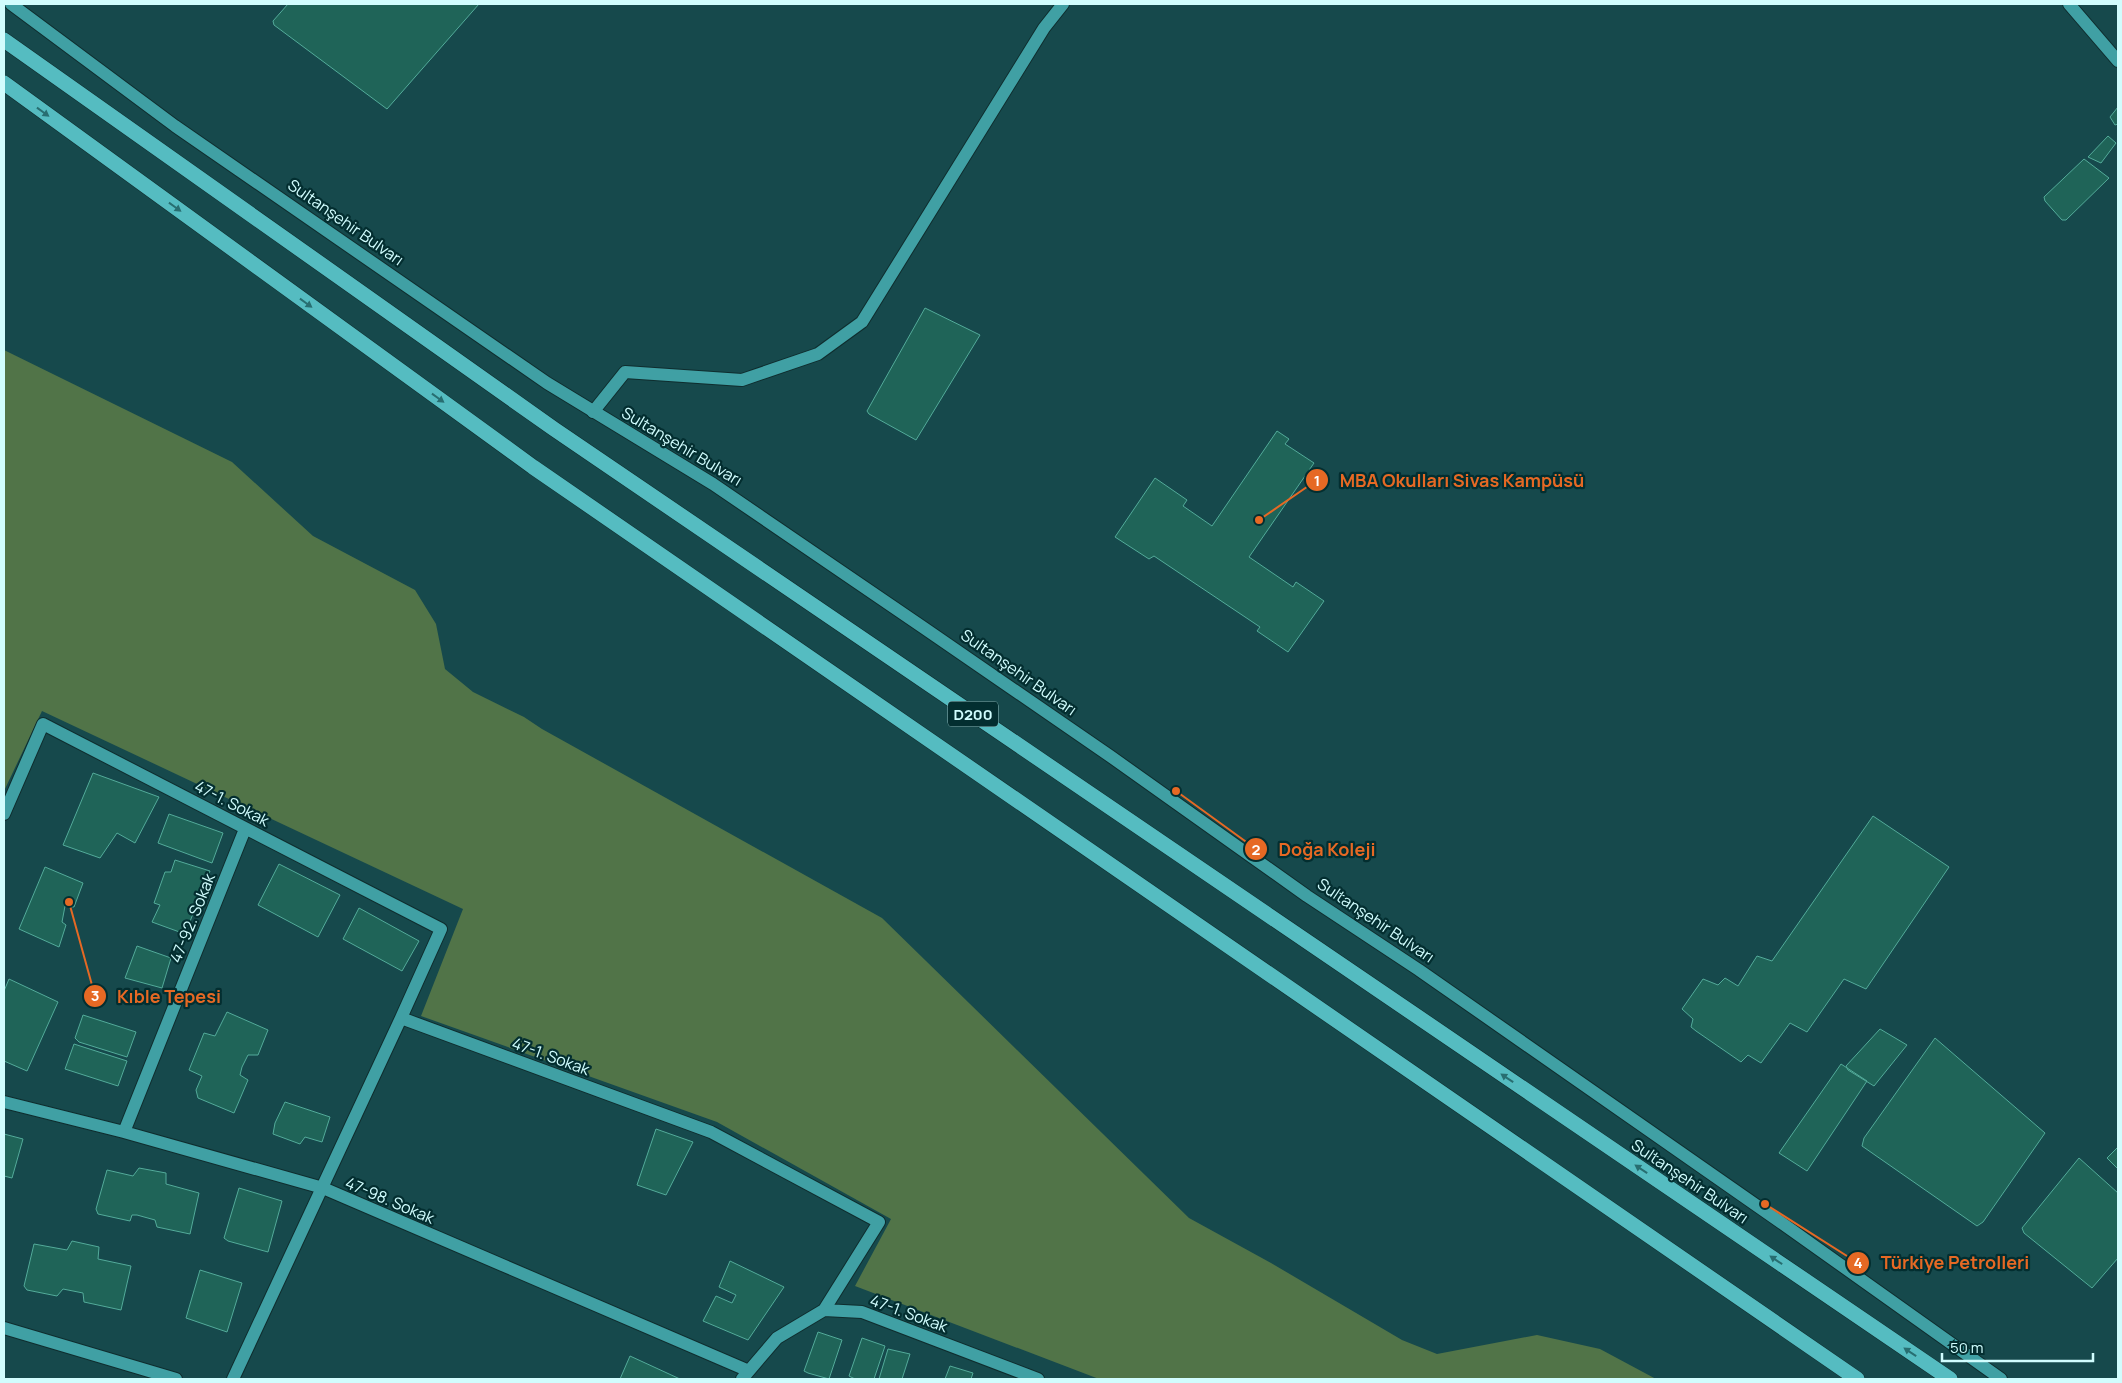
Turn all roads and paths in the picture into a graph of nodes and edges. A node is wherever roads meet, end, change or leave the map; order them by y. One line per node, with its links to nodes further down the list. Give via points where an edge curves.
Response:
1 (11, 4): 7 (street, Sultanşehir Bulvarı, via 175,126)
2 (1063, 4): 7 (street, via 1044,28 862,322 818,354 742,380 625,372)
3 (2069, 4): 5 (street)
4 (4, 40): 21 (highway, Sultanşehir Bulvarı / D200, one-way to 4, via 554,429)
5 (2118, 61)
6 (4, 83): 20 (highway, D200, one-way to 20, via 533,467)
7 (593, 412): 22 (street, Sultanşehir Bulvarı, via 713,484 916,622 1786,1226)
8 (4, 814): 9 (street, 47-1. Sokak, via 43,724)
9 (246, 829): 10 (street, 47-1. Sokak, via 441,929); 12 (street, 47-92. Sokak)
10 (401, 1018): 13 (street); 14 (street, 47-1. Sokak, via 711,1132 879,1222)
11 (4, 1102): 12 (street, 47-98. Sokak)
12 (124, 1132): 13 (street, 47-98. Sokak)
13 (323, 1188): 16 (street, 47-98. Sokak); 18 (street)
14 (824, 1310): 16 (street, via 777,1338); 19 (street, 47-1. Sokak, via 862,1312)
15 (4, 1328): 17 (street)
16 (746, 1375)
17 (176, 1379)
18 (233, 1379)
19 (1038, 1379)
20 (1857, 1379)
21 (1950, 1379)
22 (2000, 1379)

